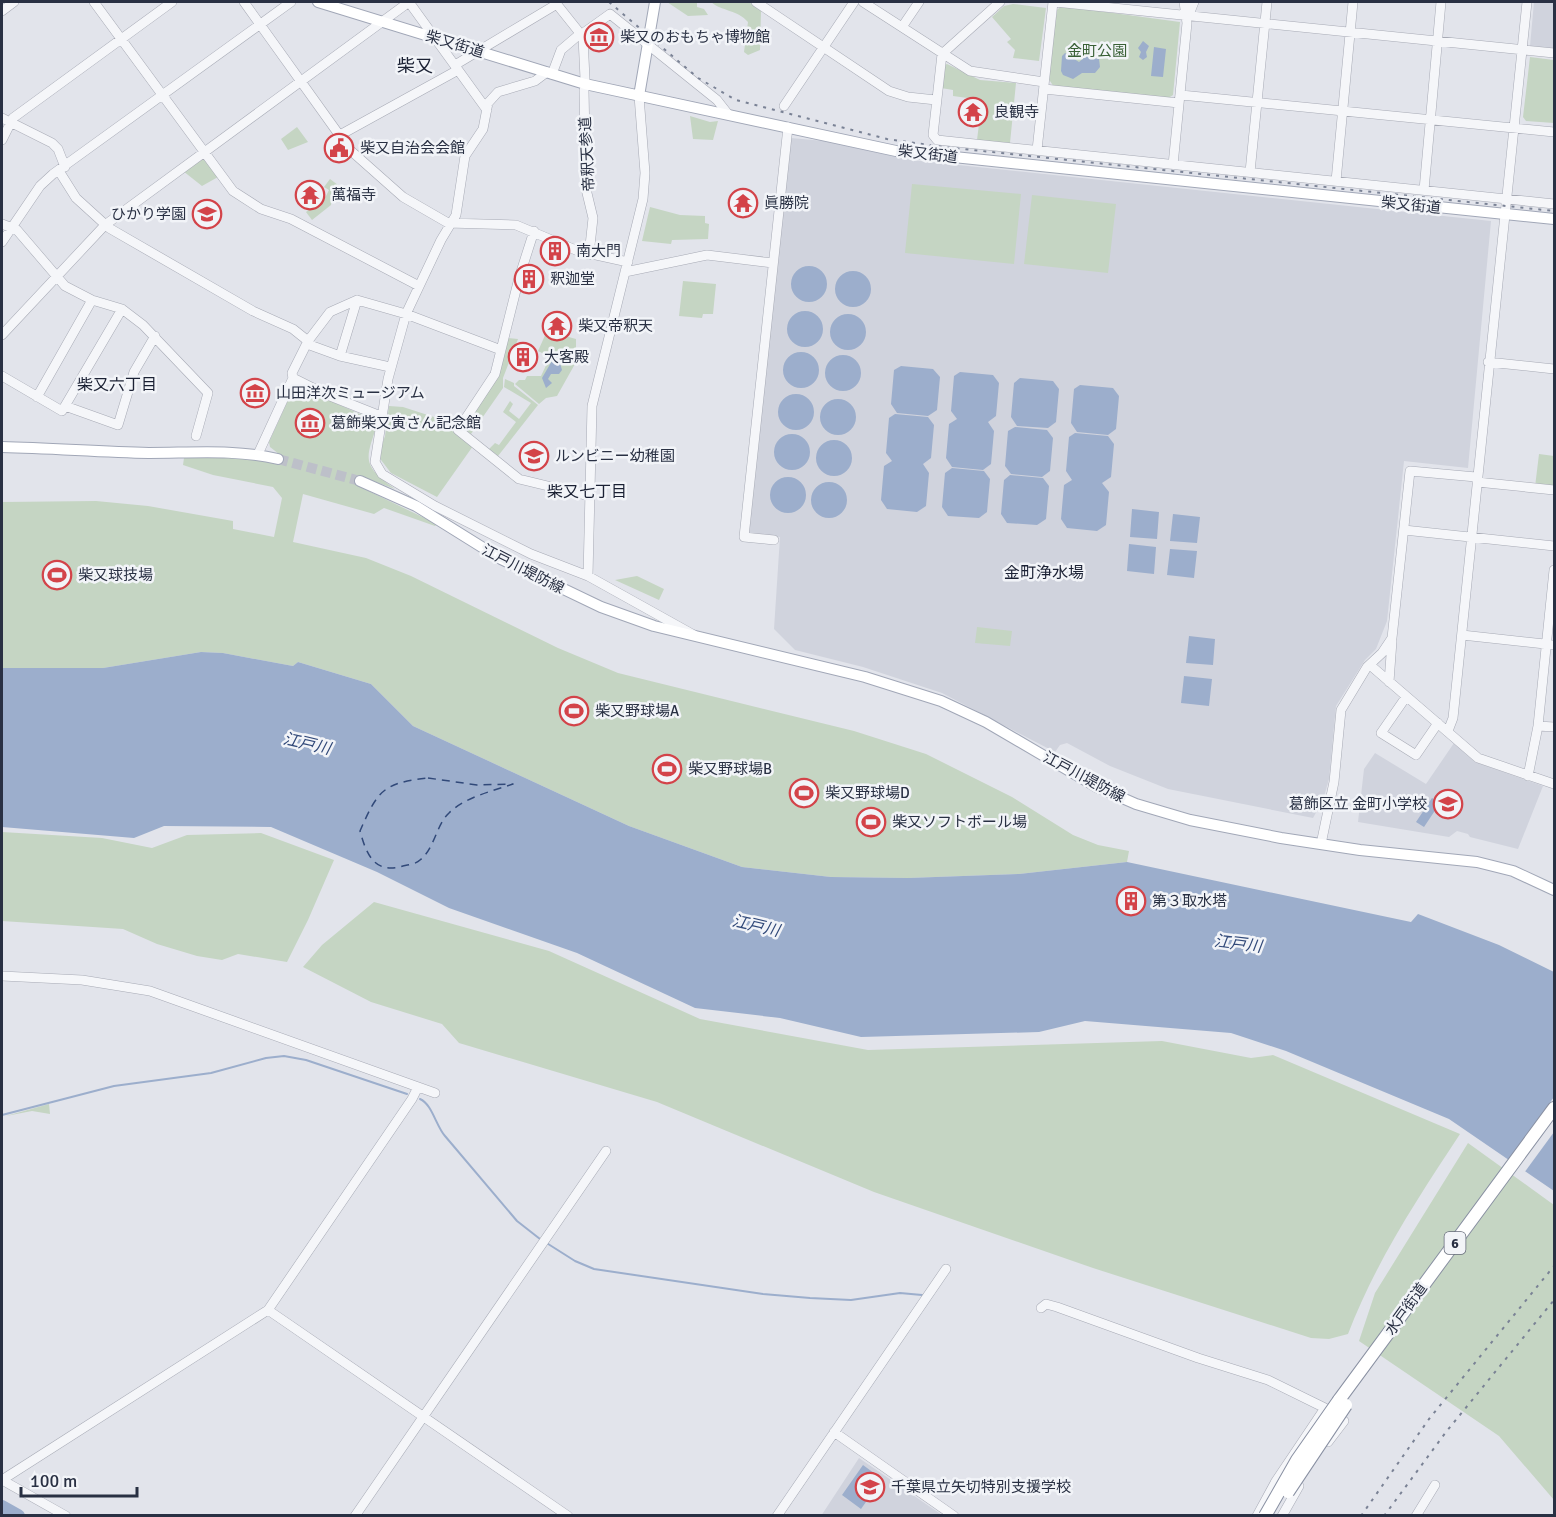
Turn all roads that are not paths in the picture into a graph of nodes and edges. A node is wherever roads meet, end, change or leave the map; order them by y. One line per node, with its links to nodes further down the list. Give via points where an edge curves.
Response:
1 (14, 2): 22 (street)
2 (94, 2): 30 (street)
3 (172, 2): 30 (street)
4 (244, 2): 26 (street)
5 (291, 2): 26 (street)
6 (318, 2): 24 (main road, 柴又街道)
7 (409, 2): 24 (street); 31 (street)
8 (655, 2): 33 (main road)
9 (756, 2): 34 (street)
10 (854, 2): 34 (street)
11 (863, 2): 27 (street)
12 (919, 2): 27 (street)
13 (1000, 2): 37 (street)
14 (1054, 2): 23 (street); 43 (street)
15 (1184, 2): 23 (street)
16 (1194, 2): 23 (street)
17 (1267, 2): 25 (street)
18 (1353, 2): 28 (street)
19 (1441, 2): 32 (street)
20 (1527, 2): 35 (street)
21 (556, 3): 29 (street); 36 (street)
22 (2, 10)
23 (1188, 17): 25 (street); 47 (street)
24 (383, 21): 31 (main road, 柴又街道); 42 (street)
25 (1265, 23): 28 (street); 49 (street)
26 (260, 24): 42 (street); 45 (street)
27 (902, 27): 37 (street)
28 (1350, 32): 32 (street); 52 (street)
29 (582, 36): 33 (street, via 610,14); 40 (street, via 561,50); 41 (street)
30 (121, 38): 45 (street); 55 (street)
31 (436, 38): 36 (main road, 柴又街道); 39 (street)
32 (1437, 42): 35 (street); 54 (street)
33 (648, 44): 46 (main road); 53 (street, via 717,100)
34 (823, 47): 48 (street, via 889,91); 50 (street)
35 (1521, 50): 38 (street); 57 (street)
36 (478, 51): 39 (street); 40 (main road, 柴又街道)
37 (942, 54): 43 (street, via 981,74); 48 (street)
38 (1554, 54)
39 (456, 68): 51 (street); 59 (street)
40 (549, 73): 46 (main road, 柴又街道); 51 (street, via 498,92)
41 (585, 79)
42 (302, 80): 59 (street); 62 (street)
43 (1044, 85): 47 (street); 61 (street)
44 (585, 90): 78 (street, 帝釈天参道, via 586,189 593,218)
45 (162, 95): 62 (street); 64 (street)
46 (639, 96): 53 (main road, 柴又街道); 79 (street, via 645,186)
47 (1180, 99): 49 (street); 63 (street)
48 (936, 100): 61 (street, via 933,135 937,140)
49 (1257, 103): 52 (street); 65 (street)
50 (784, 106)
51 (487, 110): 73 (street, 江戸川堤防線, via 483,129 465,156 460,201)
52 (1342, 111): 54 (street); 66 (street)
53 (728, 114): 56 (main road, 柴又街道)
54 (1431, 118): 57 (street); 67 (street)
55 (6, 120): 60 (street); 64 (street, via 52,142)
56 (788, 127): 70 (main road, 柴又街道, via 907,152); 80 (street)
57 (1514, 128): 58 (street); 68 (street)
58 (1554, 132)
59 (340, 135): 73 (street, via 350,150 403,197)
60 (2, 140)
61 (1037, 150): 63 (street)
62 (204, 152): 74 (street); 83 (street, via 226,183 243,198)
63 (1173, 165): 65 (street)
64 (62, 169): 74 (street, via 76,198); 75 (street, via 40,186)
65 (1250, 170): 66 (street)
66 (1336, 182): 67 (street)
67 (1424, 190): 68 (street)
68 (1506, 199): 69 (street); 70 (street)
69 (1554, 204)
70 (1504, 214): 71 (main road, 柴又街道); 93 (street)
71 (1554, 219)
72 (2, 224): 75 (street)
73 (451, 224): 76 (street, via 516,225); 83 (street, 江戸川堤防線)
74 (105, 225): 82 (street); 90 (street, via 253,311 293,329)
75 (12, 227): 77 (street); 82 (street)
76 (534, 231): 78 (street); 91 (street)
77 (2, 242)
78 (589, 255): 79 (street)
79 (628, 262): 81 (street)
80 (773, 263): 81 (street, via 707,255); 111 (street, via 744,537)
81 (625, 272): 108 (street, via 594,397)
82 (56, 275): 84 (street, via 65,286); 88 (street)
83 (418, 286): 87 (street, 江戸川堤防線)
84 (92, 300): 86 (street); 98 (street)
85 (357, 300): 87 (street); 90 (street, via 330,312); 92 (street)
86 (122, 309): 89 (street); 99 (street)
87 (406, 314): 91 (street); 94 (street, 江戸川堤防線)
88 (2, 335)
89 (155, 336): 99 (street, via 134,372 118,425); 101 (street, via 208,393)
90 (308, 342): 92 (street); 97 (street)
91 (501, 350): 108 (street, via 495,374 458,430 519,479)
92 (340, 356): 94 (street)
93 (1488, 362): 95 (street); 105 (street)
94 (390, 368): 100 (street, 江戸川堤防線)
95 (1554, 369)
96 (2, 376): 98 (street)
97 (293, 378): 100 (street); 103 (street)
98 (37, 397): 99 (street, via 62,411)
99 (65, 406)
100 (383, 417): 114 (street, 江戸川堤防線, via 374,454 382,474 435,506 531,554)
101 (196, 436)
102 (2, 447): 103 (main road)
103 (258, 454): 104 (main road)
104 (278, 459)
105 (1477, 480): 107 (street); 109 (street, via 1410,471); 110 (street)
106 (360, 481): 116 (main road, 江戸川堤防線, via 416,506 483,549 569,593 638,621)
107 (1554, 490)
108 (589, 496): 114 (street)
109 (1404, 530): 110 (street); 117 (street)
110 (1472, 537): 112 (street); 115 (street)
111 (774, 540)
112 (1554, 546)
113 (1554, 570): 118 (street)
114 (588, 576): 116 (street, 江戸川堤防線)
115 (1462, 635): 118 (street); 125 (street, via 1453,718)
116 (695, 636): 128 (main road, 江戸川堤防線, via 865,677 941,701 986,722 1097,787 1156,810 1211,825)
117 (1392, 638): 119 (street); 120 (street)
118 (1551, 644): 123 (street)
119 (1370, 665): 120 (street); 128 (street, via 1341,710 1334,782)
120 (1389, 682): 121 (street)
121 (1406, 697): 122 (street); 122 (street, via 1381,733 1416,755)
122 (1438, 723): 125 (street)
123 (1538, 726): 124 (street); 126 (street)
124 (1554, 728)
125 (1448, 731): 126 (street, via 1478,758)
126 (1527, 776): 127 (street)
127 (1554, 784)
128 (1321, 844): 129 (main road, 江戸川堤防線, via 1478,862 1514,871)
129 (1554, 890)
130 (2, 976): 131 (street, via 82,980 150,992)
131 (418, 1087): 132 (street); 138 (street)
132 (435, 1093)
133 (1554, 1108): 139 (highway, 水戸街道 / 6)
134 (1554, 1122): 139 (highway, 水戸街道 / 6)
135 (606, 1151): 141 (street)
136 (946, 1269): 143 (street)
137 (1041, 1308): 151 (street, via 1049,1304 1268,1380 1325,1408)
138 (268, 1310): 141 (street); 144 (street)
139 (1359, 1380): 140 (highway, 水戸街道 / 6)
140 (1342, 1403): 152 (highway, 水戸街道 / 6, bridge, via 1297,1460); 153 (highway, 水戸街道 / 6, bridge)
141 (423, 1416): 147 (street); 148 (street)
142 (1344, 1421): 154 (street)
143 (834, 1432): 149 (street); 150 (street)
144 (2, 1480): 146 (street)
145 (1435, 1485): 155 (street)
146 (66, 1515)
147 (355, 1515)
148 (568, 1515)
149 (777, 1515)
150 (954, 1515)
151 (1257, 1515)
152 (1265, 1515)
153 (1274, 1515)
154 (1282, 1515)
155 (1416, 1515)

